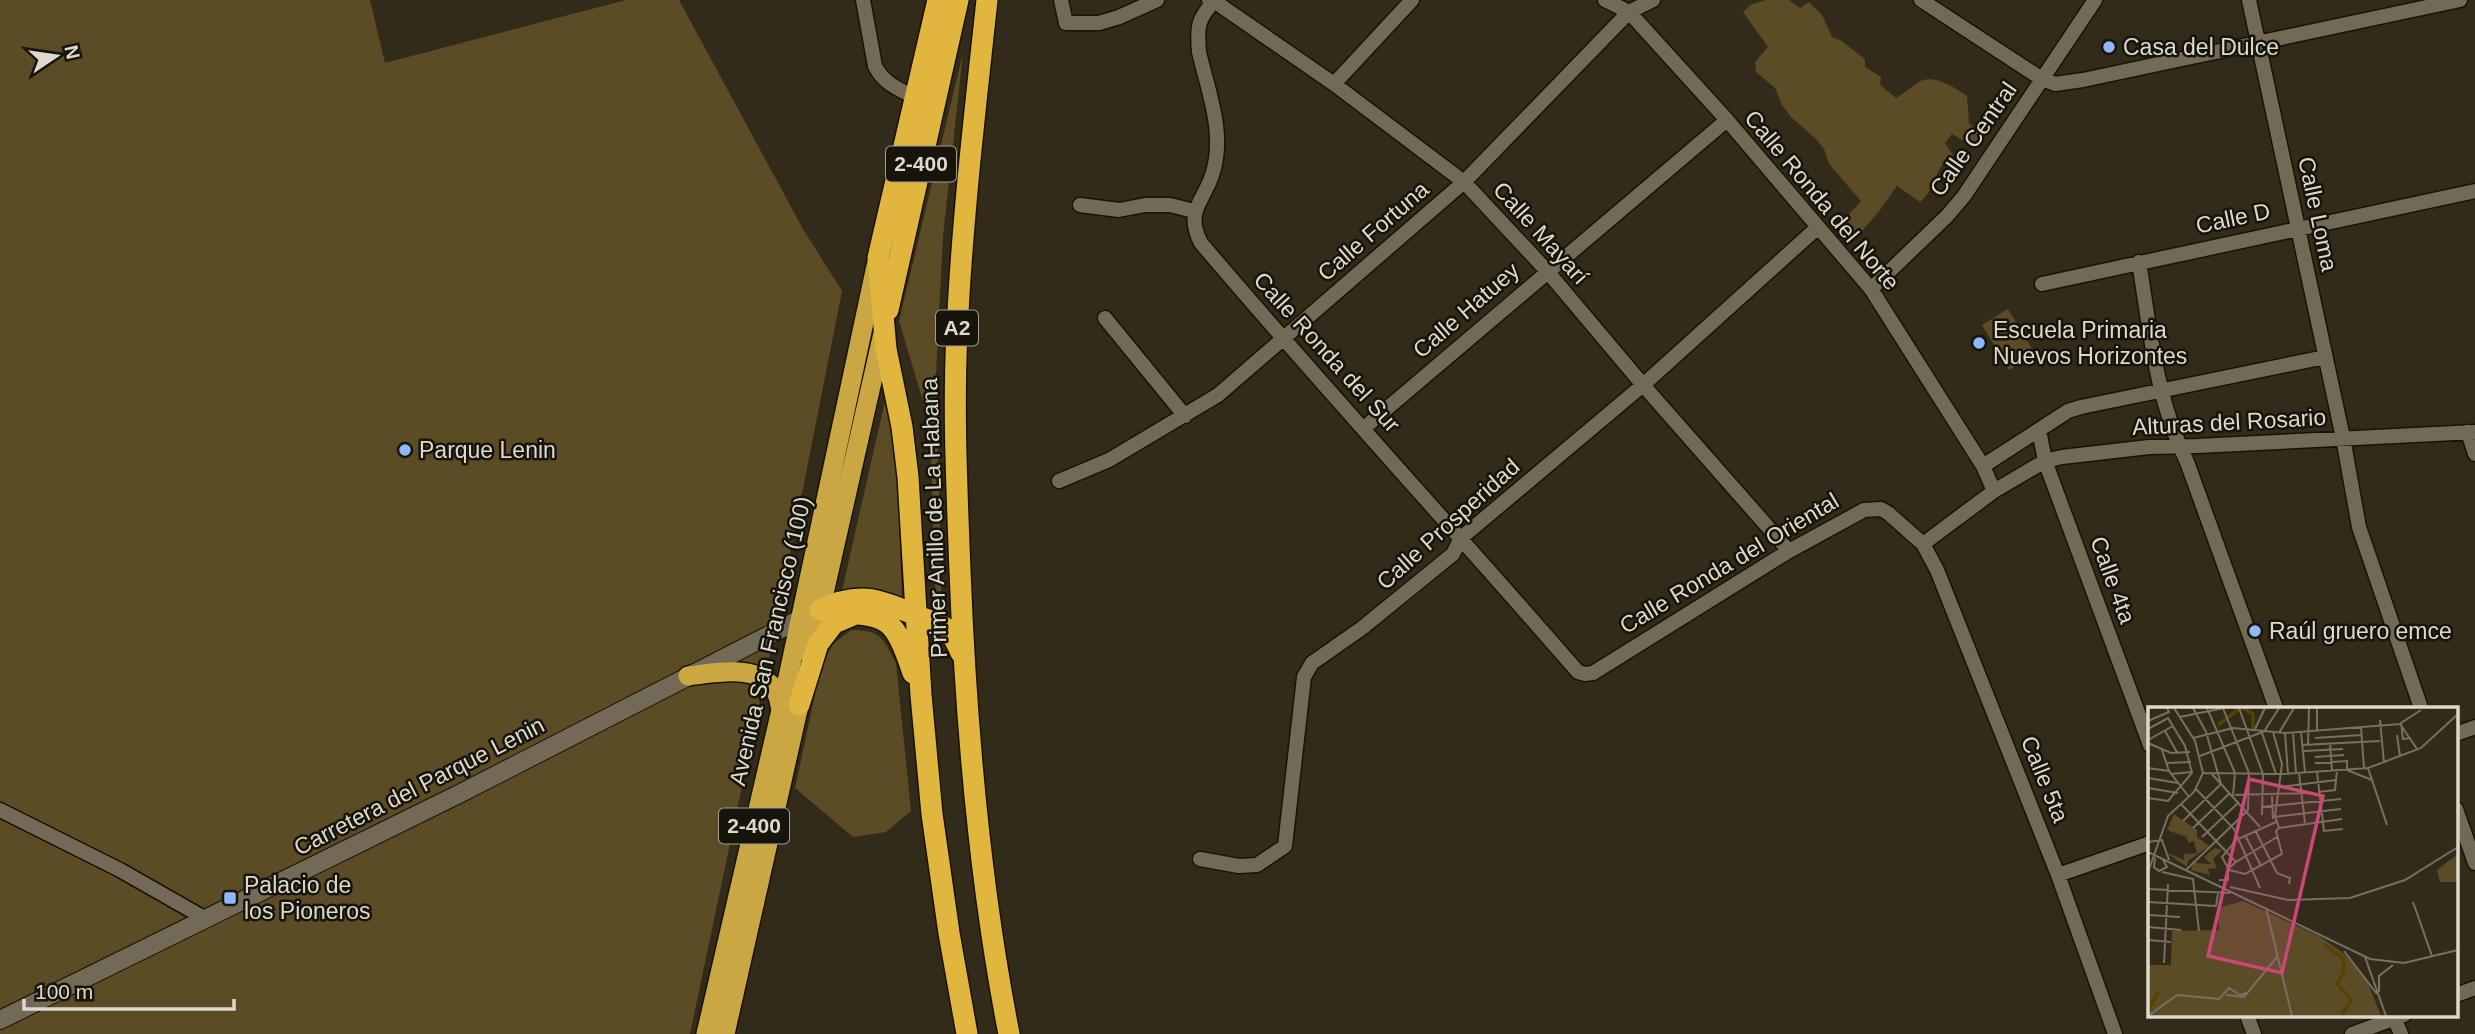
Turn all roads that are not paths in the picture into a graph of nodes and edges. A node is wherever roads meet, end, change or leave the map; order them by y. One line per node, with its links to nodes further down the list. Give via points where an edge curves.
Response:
1 (863, 0): 19 (street, via 879,74)
2 (938, 0): 19 (highway)
3 (958, 0): 33 (highway, 2-400)
4 (987, 0): 55 (highway, Primer Anillo de La Habana / A2, via 956,335)
5 (1061, 0): 6 (street, via 1066,23 1099,23)
6 (1157, 0)
7 (1213, 0): 18 (street, Calle Mayarí); 24 (street, via 1201,15 1198,38 1216,125 1217,155 1213,174)
8 (1412, 0): 18 (street)
9 (1605, 0): 15 (street, Calle Ronda del Norte)
10 (1653, 0): 15 (street, Calle Fortuna)
11 (1922, 0): 17 (street)
12 (2095, 0): 17 (street, Calle Central)
13 (2249, 0): 16 (street, Calle Loma)
14 (2460, 0): 16 (street)
15 (1629, 12): 20 (street, Calle Ronda del Norte); 21 (street, Calle Fortuna)
16 (2257, 42): 17 (street, via 2083,80 2055,84); 26 (street, Calle Loma)
17 (2042, 79): 31 (street, Calle Central, via 1964,196)
18 (1334, 85): 21 (street, Calle Mayarí)
19 (916, 98): 27 (highway)
20 (1727, 120): 25 (street, Calle Ronda del Norte); 29 (street, Calle Hatuey)
21 (1464, 182): 29 (street, Calle Mayarí); 34 (street, Calle Fortuna)
22 (2475, 191): 26 (street, Calle D)
23 (1080, 205): 24 (street, via 1119,210 1170,205)
24 (1194, 211): 34 (street, Calle Ronda del Sur, via 1195,232 1201,243)
25 (1817, 228): 31 (street, Calle Ronda del Norte); 36 (street, Calle Prosperidad)
26 (2297, 228): 28 (street, Calle D); 35 (street, Calle Loma)
27 (878, 258): 33 (highway); 52 (highway, Avenida San Francisco (100) / 2-400)
28 (2138, 262): 30 (street, Calle D); 37 (street)
29 (1547, 271): 36 (street, Calle Mayarí); 39 (street, Calle Hatuey)
30 (2042, 284)
31 (1871, 289): 46 (street, Calle Ronda del Norte)
32 (1105, 318): 38 (street)
33 (884, 329): 52 (highway, Avenida San Francisco (100) / 2-400); 54 (highway, via 908,477)
34 (1283, 340): 38 (street, Calle Fortuna, via 1218,395); 39 (street, Calle Ronda del Sur)
35 (2325, 358): 37 (street); 42 (street, Calle Loma)
36 (1643, 385): 49 (street, Calle Prosperidad); 51 (street, Calle Mayarí)
37 (2161, 389): 40 (street, via 2068,411); 43 (street)
38 (1185, 416): 47 (street, Calle Fortuna, via 1109,460)
39 (1364, 428): 49 (street, Calle Ronda del Sur)
40 (2039, 430): 45 (street, Calle 4ta); 46 (street)
41 (2472, 432): 42 (street, Alturas del Rosario); 44 (street)
42 (2343, 438): 43 (street, Alturas del Rosario); 60 (street, Calle Loma, via 2364,546)
43 (2179, 446): 45 (street, Alturas del Rosario); 59 (street)
44 (2475, 454)
45 (2045, 461): 48 (street, Alturas del Rosario); 64 (street, Calle 4ta)
46 (1983, 466): 48 (street, Calle Ronda del Norte)
47 (1059, 481)
48 (1994, 491): 50 (street, Alturas del Rosario)
49 (1461, 538): 56 (street, Calle Ronda del Sur, via 1578,672); 68 (street, Calle Prosperidad, via 1453,555 1308,669 1285,846 1258,865)
50 (1923, 544): 51 (street, Calle Ronda del Oriental, via 1888,513 1871,509); 70 (street, Calle 5ta)
51 (1789, 551): 56 (street, Calle Ronda del Oriental)
52 (810, 614): 53 (highway); 54 (highway, via 862,598 895,604); 57 (street, Carretera del Parque Lenin); 61 (highway, Avenida San Francisco (100) / 2-400)
53 (855, 614): 58 (highway, via 876,616 893,628); 61 (highway, via 834,623 818,644)
54 (916, 615): 55 (highway, via 943,624); 58 (highway)
55 (963, 658): 80 (highway, Primer Anillo de La Habana / A2, via 986,893)
56 (1593, 673)
57 (688, 676): 61 (highway, via 731,671 760,677); 71 (street, Carretera del Parque Lenin)
58 (920, 695): 79 (highway, via 932,814)
59 (2275, 707)
60 (2420, 707)
61 (790, 708): 77 (highway, Avenida San Francisco (100) / 2-400); 78 (highway, Avenida San Francisco (100) / 2-400)
62 (2475, 727): 63 (street)
63 (2458, 733)
64 (2148, 740)
65 (0, 810): 71 (street)
66 (2458, 815): 69 (street)
67 (2148, 844): 70 (street)
68 (1200, 859)
69 (2475, 863)
70 (2059, 875): 81 (street, Calle 5ta)
71 (206, 919): 76 (street, Carretera del Parque Lenin)
72 (2475, 988): 73 (street)
73 (2458, 994)
74 (2248, 1016): 82 (street)
75 (2398, 1016): 83 (street); 84 (street)
76 (0, 1020)
77 (706, 1034)
78 (725, 1034)
79 (967, 1034)
80 (1009, 1034)
81 (2115, 1034)
82 (2254, 1034)
83 (2352, 1034)
84 (2401, 1034)

